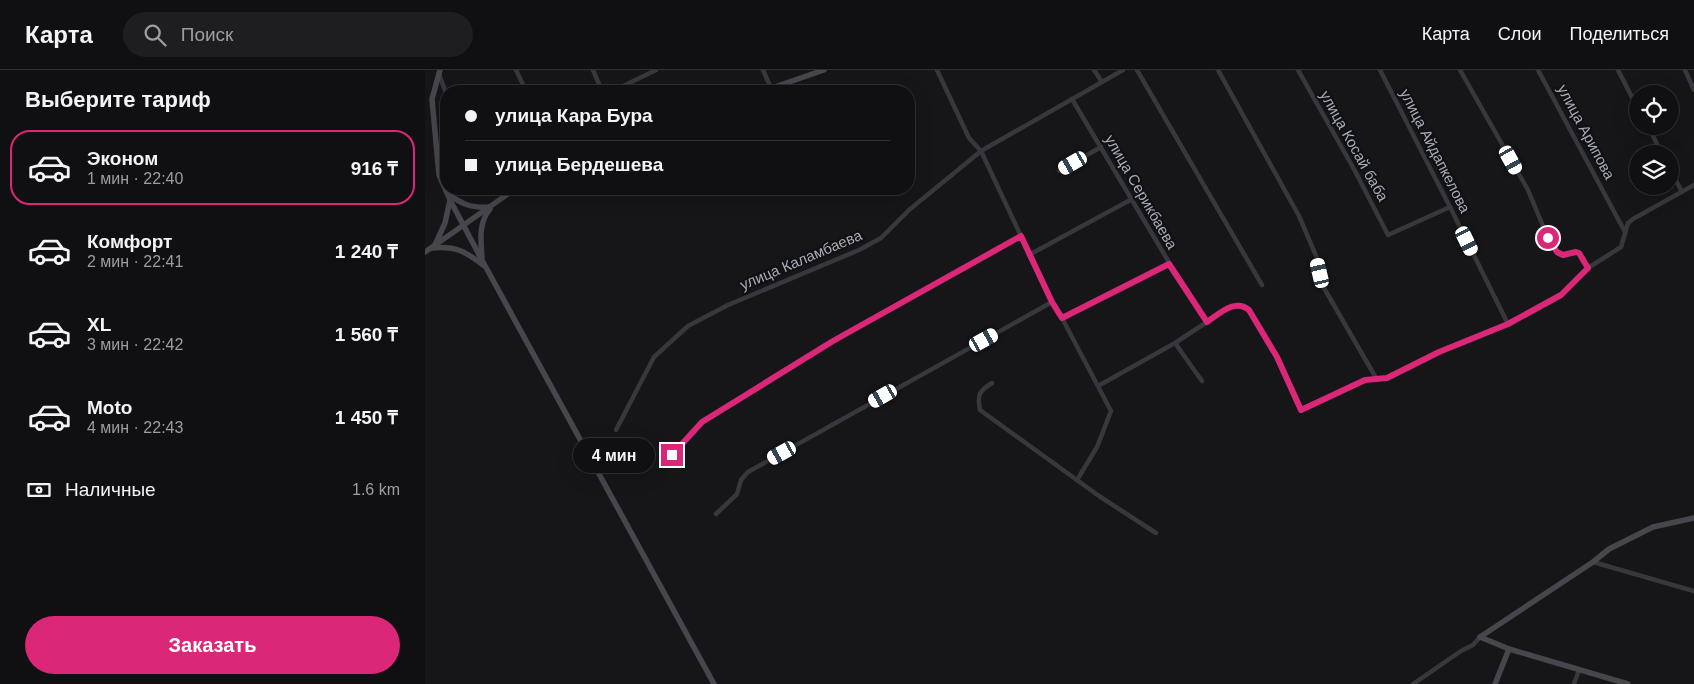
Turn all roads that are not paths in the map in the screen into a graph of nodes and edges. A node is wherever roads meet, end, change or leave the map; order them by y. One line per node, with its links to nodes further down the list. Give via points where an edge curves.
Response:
1 (516, 70): 20 (street)
2 (593, 70): 21 (street)
3 (656, 70): 22 (street)
4 (763, 70): 23 (street)
5 (824, 70): 24 (main road)
6 (937, 70): 29 (street, via 969,138)
7 (1094, 70): 18 (street)
8 (1123, 70): 18 (street, улица Каламбаева)
9 (1137, 70): 48 (street)
10 (1218, 70): 54 (street, via 1299,216 1317,258 1324,288)
11 (1298, 70): 39 (street, улица Косай баба, via 1388,235)
12 (1380, 70): 39 (street, улица Айдапкелова)
13 (1461, 70): 47 (street, via 1528,190 1548,238 1557,252 1563,255 1579,253)
14 (1539, 70): 41 (street, улица Арипова)
15 (1618, 70): 26 (street)
16 (1685, 70): 25 (street)
17 (439, 72): 19 (street); 31 (main road, via 432,99)
18 (1102, 82): 27 (street, улица Каламбаева)
19 (443, 85)
20 (523, 85)
21 (599, 85)
22 (625, 85)
23 (770, 85)
24 (780, 85)
25 (1694, 90)
26 (1629, 91)
27 (1072, 99): 28 (street, улица Серикбаева); 29 (street, улица Каламбаева)
28 (1101, 147): 30 (street); 37 (street, улица Серикбаева)
29 (981, 152): 42 (street); 58 (street, улица Каламбаева, via 909,210 881,238 728,305 688,326 654,357)
30 (1059, 171)
31 (440, 177)
32 (1694, 185): 34 (street)
33 (1679, 186): 34 (street)
34 (1682, 192): 41 (street, via 1633,219)
35 (507, 195): 38 (main road)
36 (449, 197): 38 (main road, via 467,205); 40 (main road); 43 (main road, via 445,222)
37 (1132, 199): 44 (street); 46 (street, улица Серикбаева)
38 (493, 205): 40 (main road); 45 (main road, via 481,228)
39 (1450, 207): 52 (street, улица Айдапкелова)
40 (464, 225): 43 (main road); 45 (main road)
41 (1625, 232): 47 (street, via 1621,247)
42 (1021, 236): 44 (street); 59 (street, via 833,341 702,422)
43 (430, 248): 45 (main road, via 460,250)
44 (1029, 255): 49 (street)
45 (484, 264): 69 (main road)
46 (1169, 264): 50 (street); 51 (street, улица Серикбаева)
47 (1588, 268): 52 (street, via 1561,295)
48 (1262, 285)
49 (1052, 302): 50 (street); 61 (street, via 748,472 741,480 737,494)
50 (1062, 318): 57 (street)
51 (1207, 322): 53 (street); 54 (street, via 1231,306 1244,306 1249,310 1277,357 1301,410)
52 (1508, 324): 54 (street, via 1439,352 1387,378)
53 (1175, 343): 55 (street); 57 (street)
54 (1376, 378)
55 (1202, 381)
56 (992, 383): 60 (street, via 983,388 978,398 980,410)
57 (1098, 386): 60 (street, via 1111,411 1097,447)
58 (616, 430)
59 (664, 463)
60 (1077, 480): 63 (street)
61 (716, 514)
62 (1694, 518): 64 (main road, via 1653,527 1609,549)
63 (1156, 533)
64 (1593, 562): 65 (street); 66 (main road)
65 (1694, 591)
66 (1480, 637): 67 (main road); 70 (street, via 1473,645)
67 (1509, 649): 68 (main road); 71 (main road)
68 (1579, 670): 72 (street); 73 (main road)
69 (714, 684)
70 (1413, 684)
71 (1495, 684)
72 (1574, 684)
73 (1628, 684)

